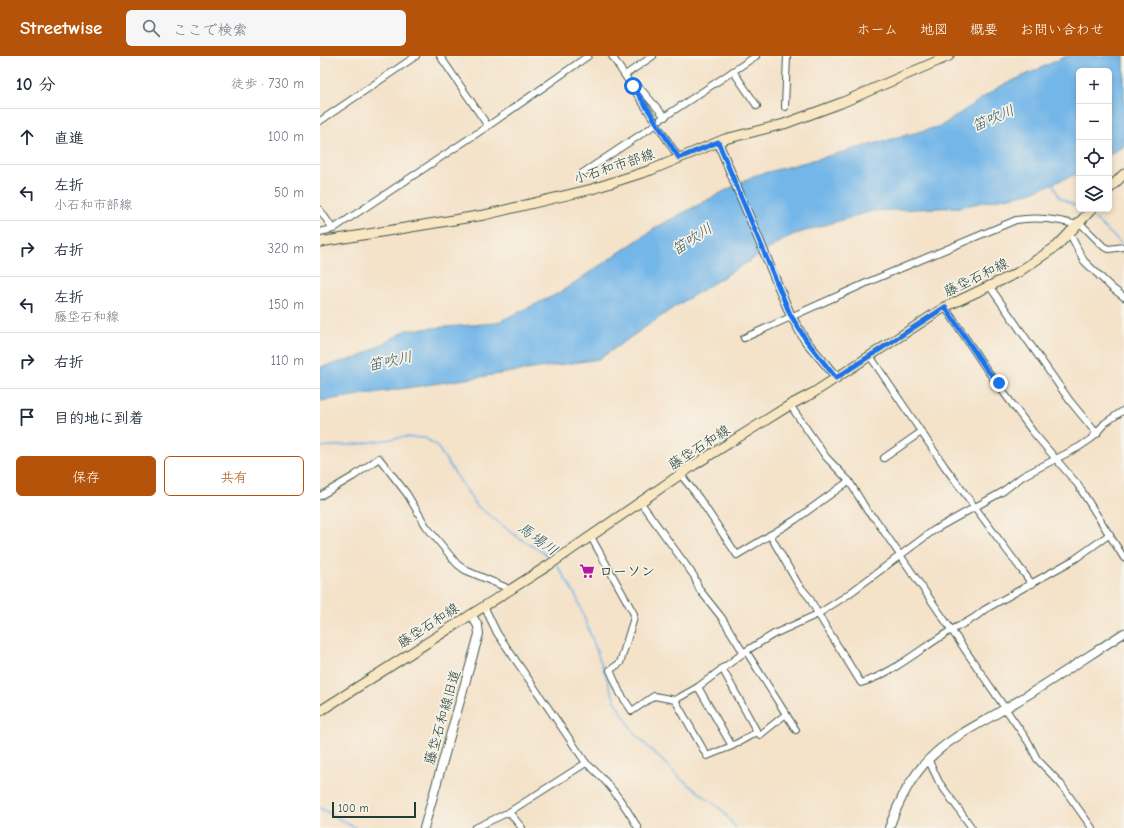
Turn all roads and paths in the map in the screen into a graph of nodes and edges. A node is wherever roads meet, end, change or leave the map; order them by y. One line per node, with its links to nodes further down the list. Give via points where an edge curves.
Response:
1 (416, 56): 14 (street)
2 (440, 56): 16 (street)
3 (588, 56): 16 (street)
4 (612, 56): 10 (street)
5 (653, 56): 10 (street)
6 (756, 56): 9 (street)
7 (787, 56): 13 (street)
8 (949, 56): 17 (main road, 小石和市部線, via 841,103)
9 (733, 72): 11 (street, via 663,118 639,87); 12 (street)
10 (625, 75): 11 (street)
11 (633, 86): 18 (street)
12 (757, 106)
13 (786, 107)
14 (320, 121)
15 (655, 124): 19 (street)
16 (488, 126): 25 (street)
17 (720, 146): 18 (main road, 小石和市部線); 33 (street)
18 (679, 158): 28 (main road, 小石和市部線, via 632,177 548,201 448,222)
19 (581, 174)
20 (1124, 174): 21 (main road)
21 (1112, 186)
22 (320, 210): 25 (street)
23 (1089, 212): 24 (main road, 藤垈石和線)
24 (1080, 223): 27 (main road, 藤垈石和線); 29 (street, via 1104,247); 33 (street, via 1045,218 1016,220)
25 (333, 229): 26 (street)
26 (320, 232)
27 (1070, 234): 30 (main road, 藤垈石和線, via 1017,273); 31 (street, via 1084,261)
28 (320, 242)
29 (1124, 247)
30 (990, 287): 32 (main road, 藤垈石和線); 40 (street, via 1070,401)
31 (1124, 297)
32 (945, 307): 35 (main road, 藤垈石和線); 42 (street, via 987,370)
33 (791, 315): 34 (street); 36 (street, via 806,340)
34 (744, 338)
35 (870, 356): 36 (main road, 藤垈石和線); 39 (street)
36 (836, 378): 37 (main road, 藤垈石和線)
37 (790, 405): 43 (main road, 藤垈石和線); 44 (street, via 826,456)
38 (1124, 410): 40 (street, via 1105,423)
39 (922, 432): 41 (street); 47 (street)
40 (1097, 434): 42 (street)
41 (884, 458)
42 (1056, 461): 47 (street, via 1023,476); 48 (street, via 1078,485)
43 (681, 475): 46 (main road, 藤垈石和線); 49 (street, via 737,555)
44 (849, 481): 49 (street); 51 (street)
45 (320, 496): 54 (street, via 379,458 407,494 426,526 457,564 505,587)
46 (641, 503): 50 (main road, 藤垈石和線); 60 (street, via 694,576 699,590)
47 (975, 508): 51 (street, via 934,530); 53 (street)
48 (1110, 534): 52 (street); 53 (street)
49 (770, 535): 57 (street)
50 (591, 537): 54 (main road, 藤垈石和線); 63 (street, via 634,614 620,663 610,670 620,693 632,710 654,696)
51 (899, 555): 57 (street, via 864,584); 58 (street)
52 (1124, 558)
53 (1032, 584): 58 (street, via 984,610 971,622)
54 (508, 591): 55 (main road, 藤垈石和線)
55 (484, 606): 56 (main road, 藤垈石和線); 71 (street, via 497,632)
56 (471, 614): 65 (main road, 藤垈石和線); 73 (street, 藤垈石和線旧道, via 478,626 479,634)
57 (818, 614): 58 (street, via 861,683 901,663); 60 (street, via 774,634)
58 (951, 631): 64 (street)
59 (1124, 633): 64 (street)
60 (745, 651): 61 (street); 66 (street)
61 (722, 668): 62 (street); 68 (street)
62 (698, 687): 63 (street); 69 (street)
63 (675, 700): 69 (street, via 707,756)
64 (1006, 708): 70 (street, via 966,730); 79 (street, via 1030,743 1037,759 1060,783)
65 (320, 711)
66 (786, 714): 67 (street); 68 (street, via 760,735)
67 (796, 730)
68 (757, 732): 69 (street)
69 (732, 746)
70 (928, 759): 77 (street, via 908,785); 78 (street, via 938,782)
71 (586, 763): 72 (street); 76 (street, via 599,775)
72 (509, 812): 74 (street); 75 (street)
73 (424, 828)
74 (475, 828)
75 (522, 828)
76 (638, 828)
77 (889, 828)
78 (972, 828)
79 (1092, 828)

